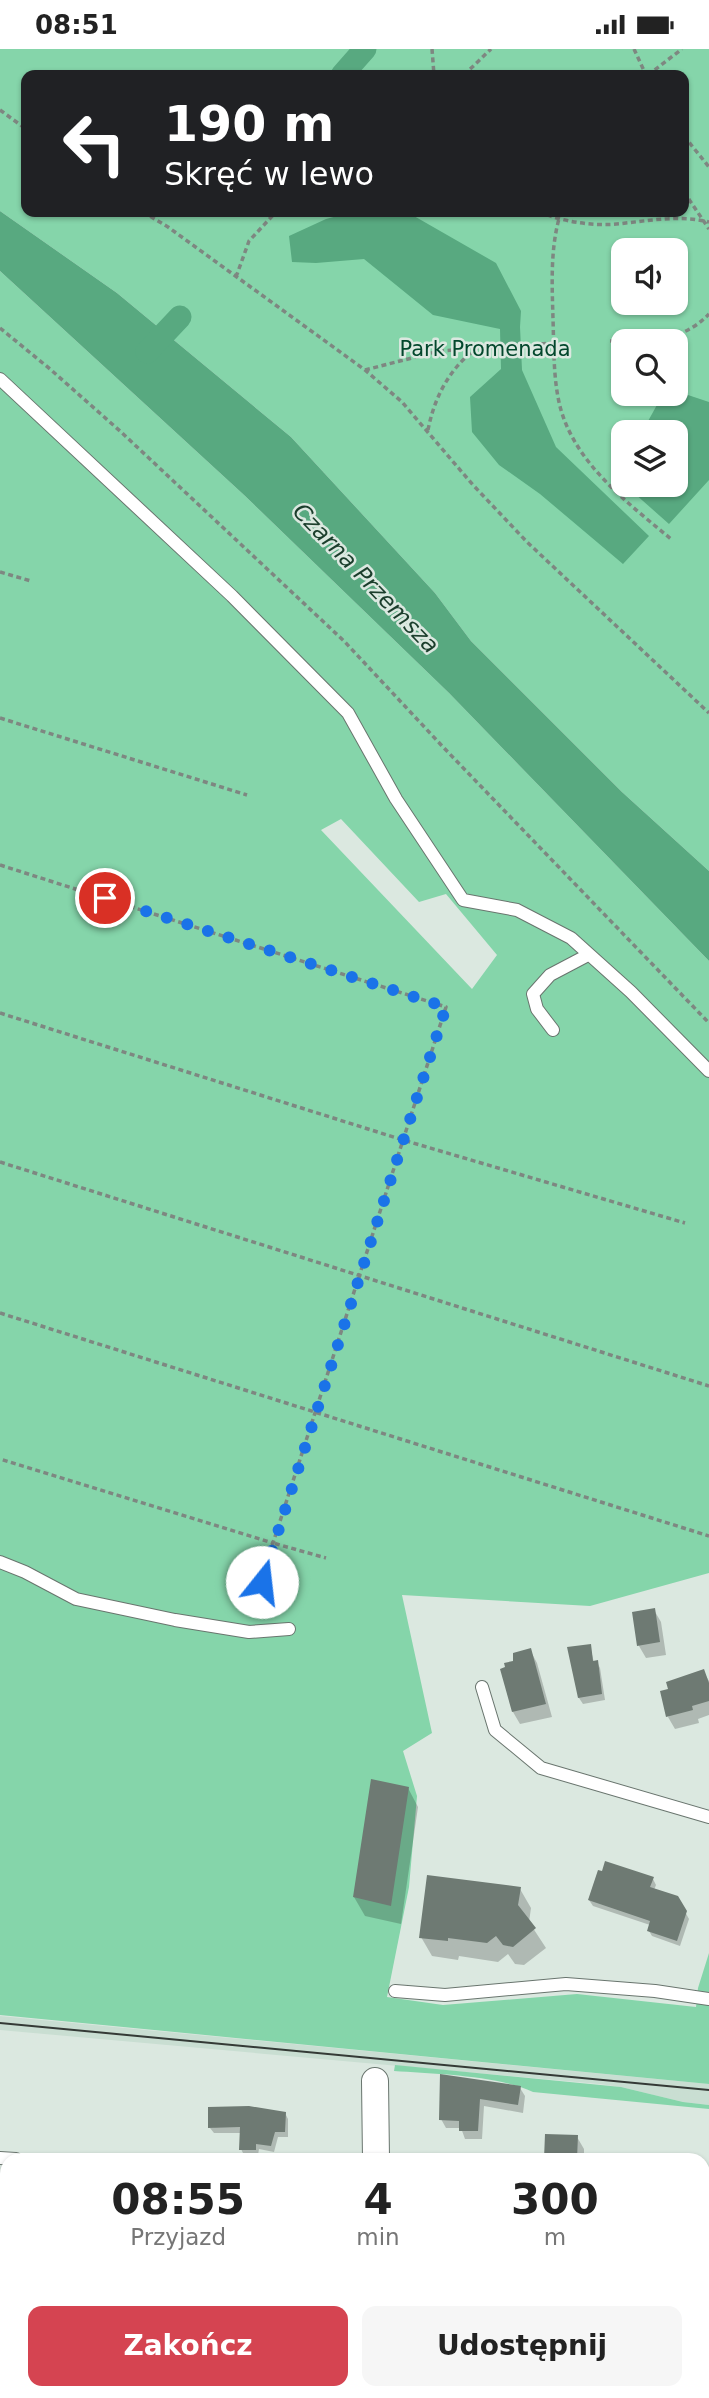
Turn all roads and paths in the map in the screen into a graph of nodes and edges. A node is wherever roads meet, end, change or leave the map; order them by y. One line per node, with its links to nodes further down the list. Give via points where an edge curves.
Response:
1 (432, 49): 5 (path)
2 (491, 49): 6 (path)
3 (634, 49): 7 (path)
4 (682, 49): 8 (path)
5 (434, 70)
6 (469, 70)
7 (644, 70)
8 (654, 70)
9 (0, 110): 10 (path)
10 (21, 125)
11 (689, 142): 12 (path)
12 (709, 167)
13 (689, 198): 18 (path)
14 (151, 217): 20 (path)
15 (271, 217): 20 (path, via 248,241)
16 (556, 217): 17 (path)
17 (559, 218): 18 (path, via 599,225 677,217); 24 (path, via 552,263)
18 (707, 221): 19 (path)
19 (709, 229)
20 (236, 277): 26 (path)
21 (709, 314): 23 (path)
22 (0, 328): 38 (path, via 120,431 344,641)
23 (688, 331)
24 (554, 343): 25 (path); 29 (path, via 560,407 580,451 632,507)
25 (475, 349): 26 (path, via 439,351); 28 (path, via 445,383)
26 (365, 370): 28 (path, via 402,401)
27 (0, 379): 36 (lane, via 232,596 348,713 396,799 463,901 517,910 571,938)
28 (427, 431): 32 (path, via 527,542)
29 (671, 539)
30 (0, 572): 31 (path)
31 (31, 581)
32 (709, 713)
33 (0, 718): 34 (path)
34 (247, 795)
35 (0, 865): 41 (path, via 446,1007)
36 (587, 955): 39 (lane, via 550,975 533,994 537,1009); 40 (lane)
37 (0, 1013): 41 (path)
38 (709, 1023)
39 (553, 1030)
40 (709, 1070)
41 (402, 1139): 43 (path); 44 (path)
42 (0, 1162): 44 (path)
43 (685, 1223)
44 (360, 1276): 46 (path); 47 (path)
45 (0, 1313): 47 (path)
46 (709, 1386)
47 (315, 1412): 49 (path); 50 (path)
48 (0, 1459): 50 (path)
49 (709, 1537)
50 (274, 1543): 51 (path); 53 (path)
51 (326, 1558)
52 (0, 1562): 54 (lane, via 76,1599 249,1632)
53 (262, 1582)
54 (289, 1629)
55 (482, 1687): 56 (lane, via 495,1730 541,1768)
56 (709, 1817)
57 (395, 1991): 58 (lane, via 445,1996 566,1984)
58 (709, 1999)
59 (375, 2081): 60 (street)
60 (376, 2153)

